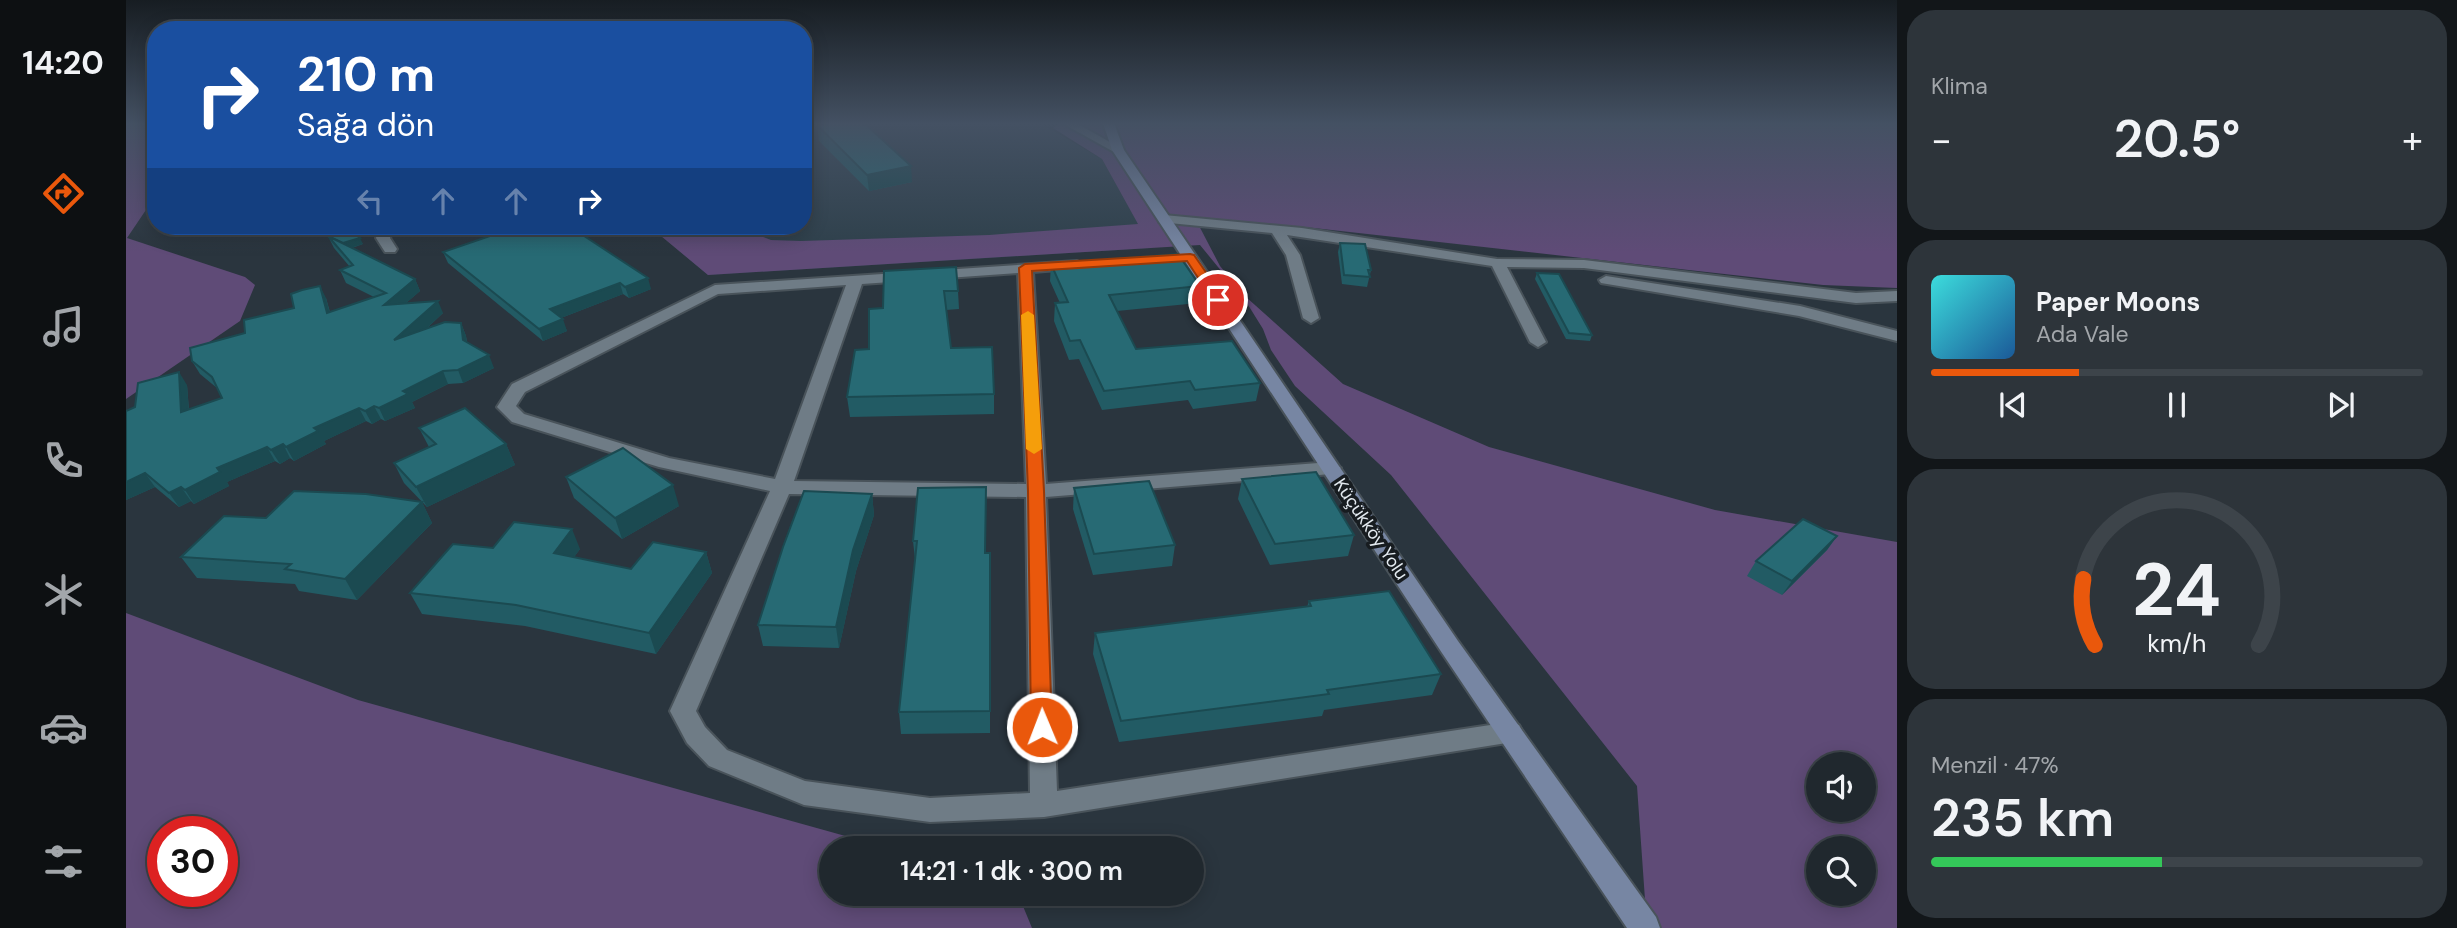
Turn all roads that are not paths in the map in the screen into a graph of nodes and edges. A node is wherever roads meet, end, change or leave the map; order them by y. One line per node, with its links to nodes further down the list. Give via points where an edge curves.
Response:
1 (1129, 166): 2 (main road, Küçükköy Yolu)
2 (1164, 219): 3 (street); 6 (main road, Küçükköy Yolu)
3 (1277, 230): 8 (street); 14 (street, via 1293,255)
4 (384, 235): 5 (street)
5 (390, 249)
6 (1190, 258): 7 (street); 17 (main road, Küçükköy Yolu)
7 (1163, 259)
8 (1497, 263): 10 (street); 16 (street)
9 (1094, 264): 11 (street)
10 (1540, 264): 13 (street, via 1584,264 1856,298); 15 (street, via 1609,281 1800,311)
11 (1025, 268): 12 (street); 19 (street)
12 (856, 279): 18 (street); 18 (street, via 715,290 518,388 506,407 518,418 666,463)
13 (1897, 296)
14 (1311, 318)
15 (1897, 336)
16 (1538, 342)
17 (1331, 468): 19 (street); 20 (main road, Küçükköy Yolu)
18 (782, 487): 19 (street); 21 (street, via 683,711 696,735 718,758 804,793 930,810)
19 (1036, 491): 21 (street)
20 (1510, 733): 21 (street); 22 (main road, Küçükköy Yolu)
21 (1044, 805)
22 (1645, 928)

